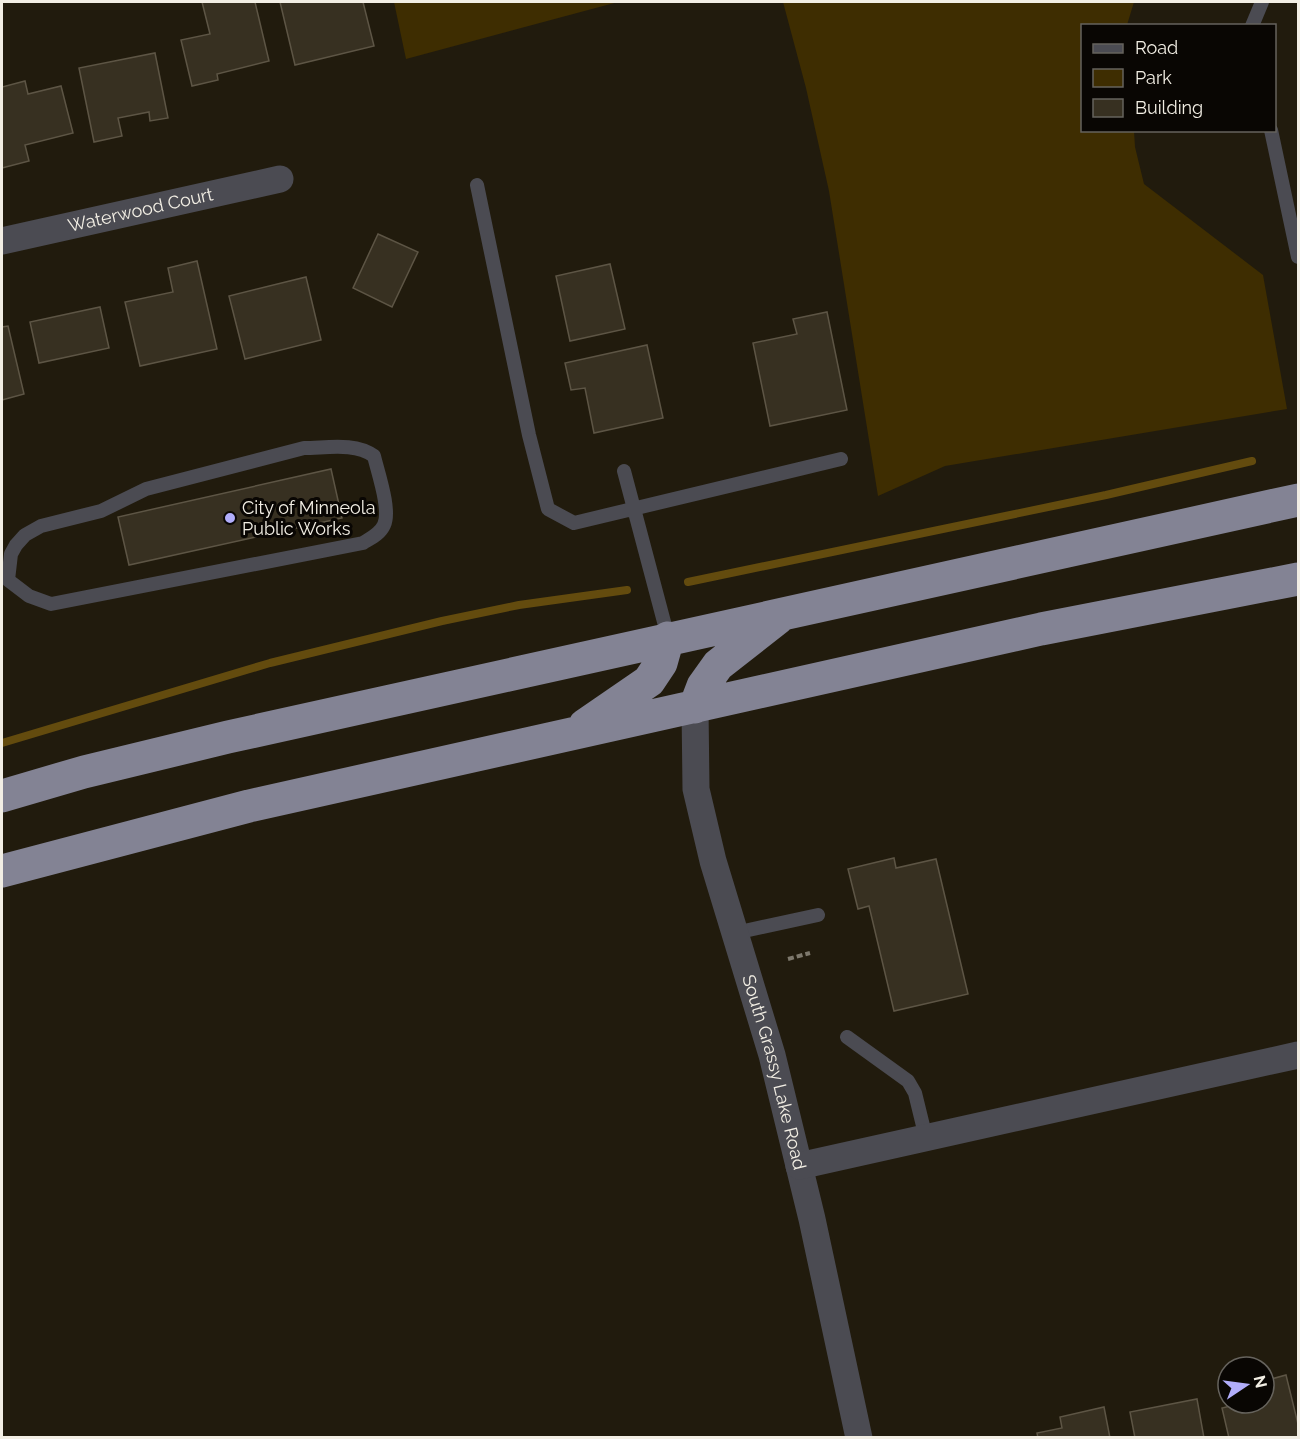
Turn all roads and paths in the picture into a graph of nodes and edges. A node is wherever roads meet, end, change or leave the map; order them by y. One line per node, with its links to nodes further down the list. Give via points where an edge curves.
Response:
1 (1262, 2): 2 (lane)
2 (1253, 24)
3 (1271, 132): 7 (lane)
4 (280, 179): 6 (street, Waterwood Court)
5 (477, 185): 11 (lane, via 548,509 574,523)
6 (2, 241)
7 (1298, 254)
8 (841, 459): 11 (lane)
9 (624, 471): 11 (lane)
10 (1299, 500): 14 (highway)
11 (633, 508): 15 (lane)
12 (1299, 579): 16 (highway, via 1041,629)
13 (5, 581): 13 (lane, via 51,604 363,543 377,535 387,513 374,456 351,448 304,448 146,489 101,511 41,526 25,535 11,554)
14 (784, 613): 15 (highway); 16 (highway, via 718,665 703,686)
15 (668, 638): 17 (highway, via 661,663 648,681); 18 (highway, via 228,737)
16 (695, 708): 17 (highway); 21 (street, South Grassy Lake Road, via 696,789)
17 (571, 735): 19 (highway, via 249,806)
18 (2, 796)
19 (2, 870)
20 (818, 915): 21 (lane)
21 (735, 933): 27 (street, South Grassy Lake Road, via 772,1054)
22 (810, 953): 23 (path)
23 (788, 959)
24 (847, 1037): 26 (lane, via 908,1081)
25 (1299, 1055): 26 (street)
26 (926, 1138): 27 (street)
27 (799, 1166): 28 (street, South Grassy Lake Road)
28 (859, 1437)

